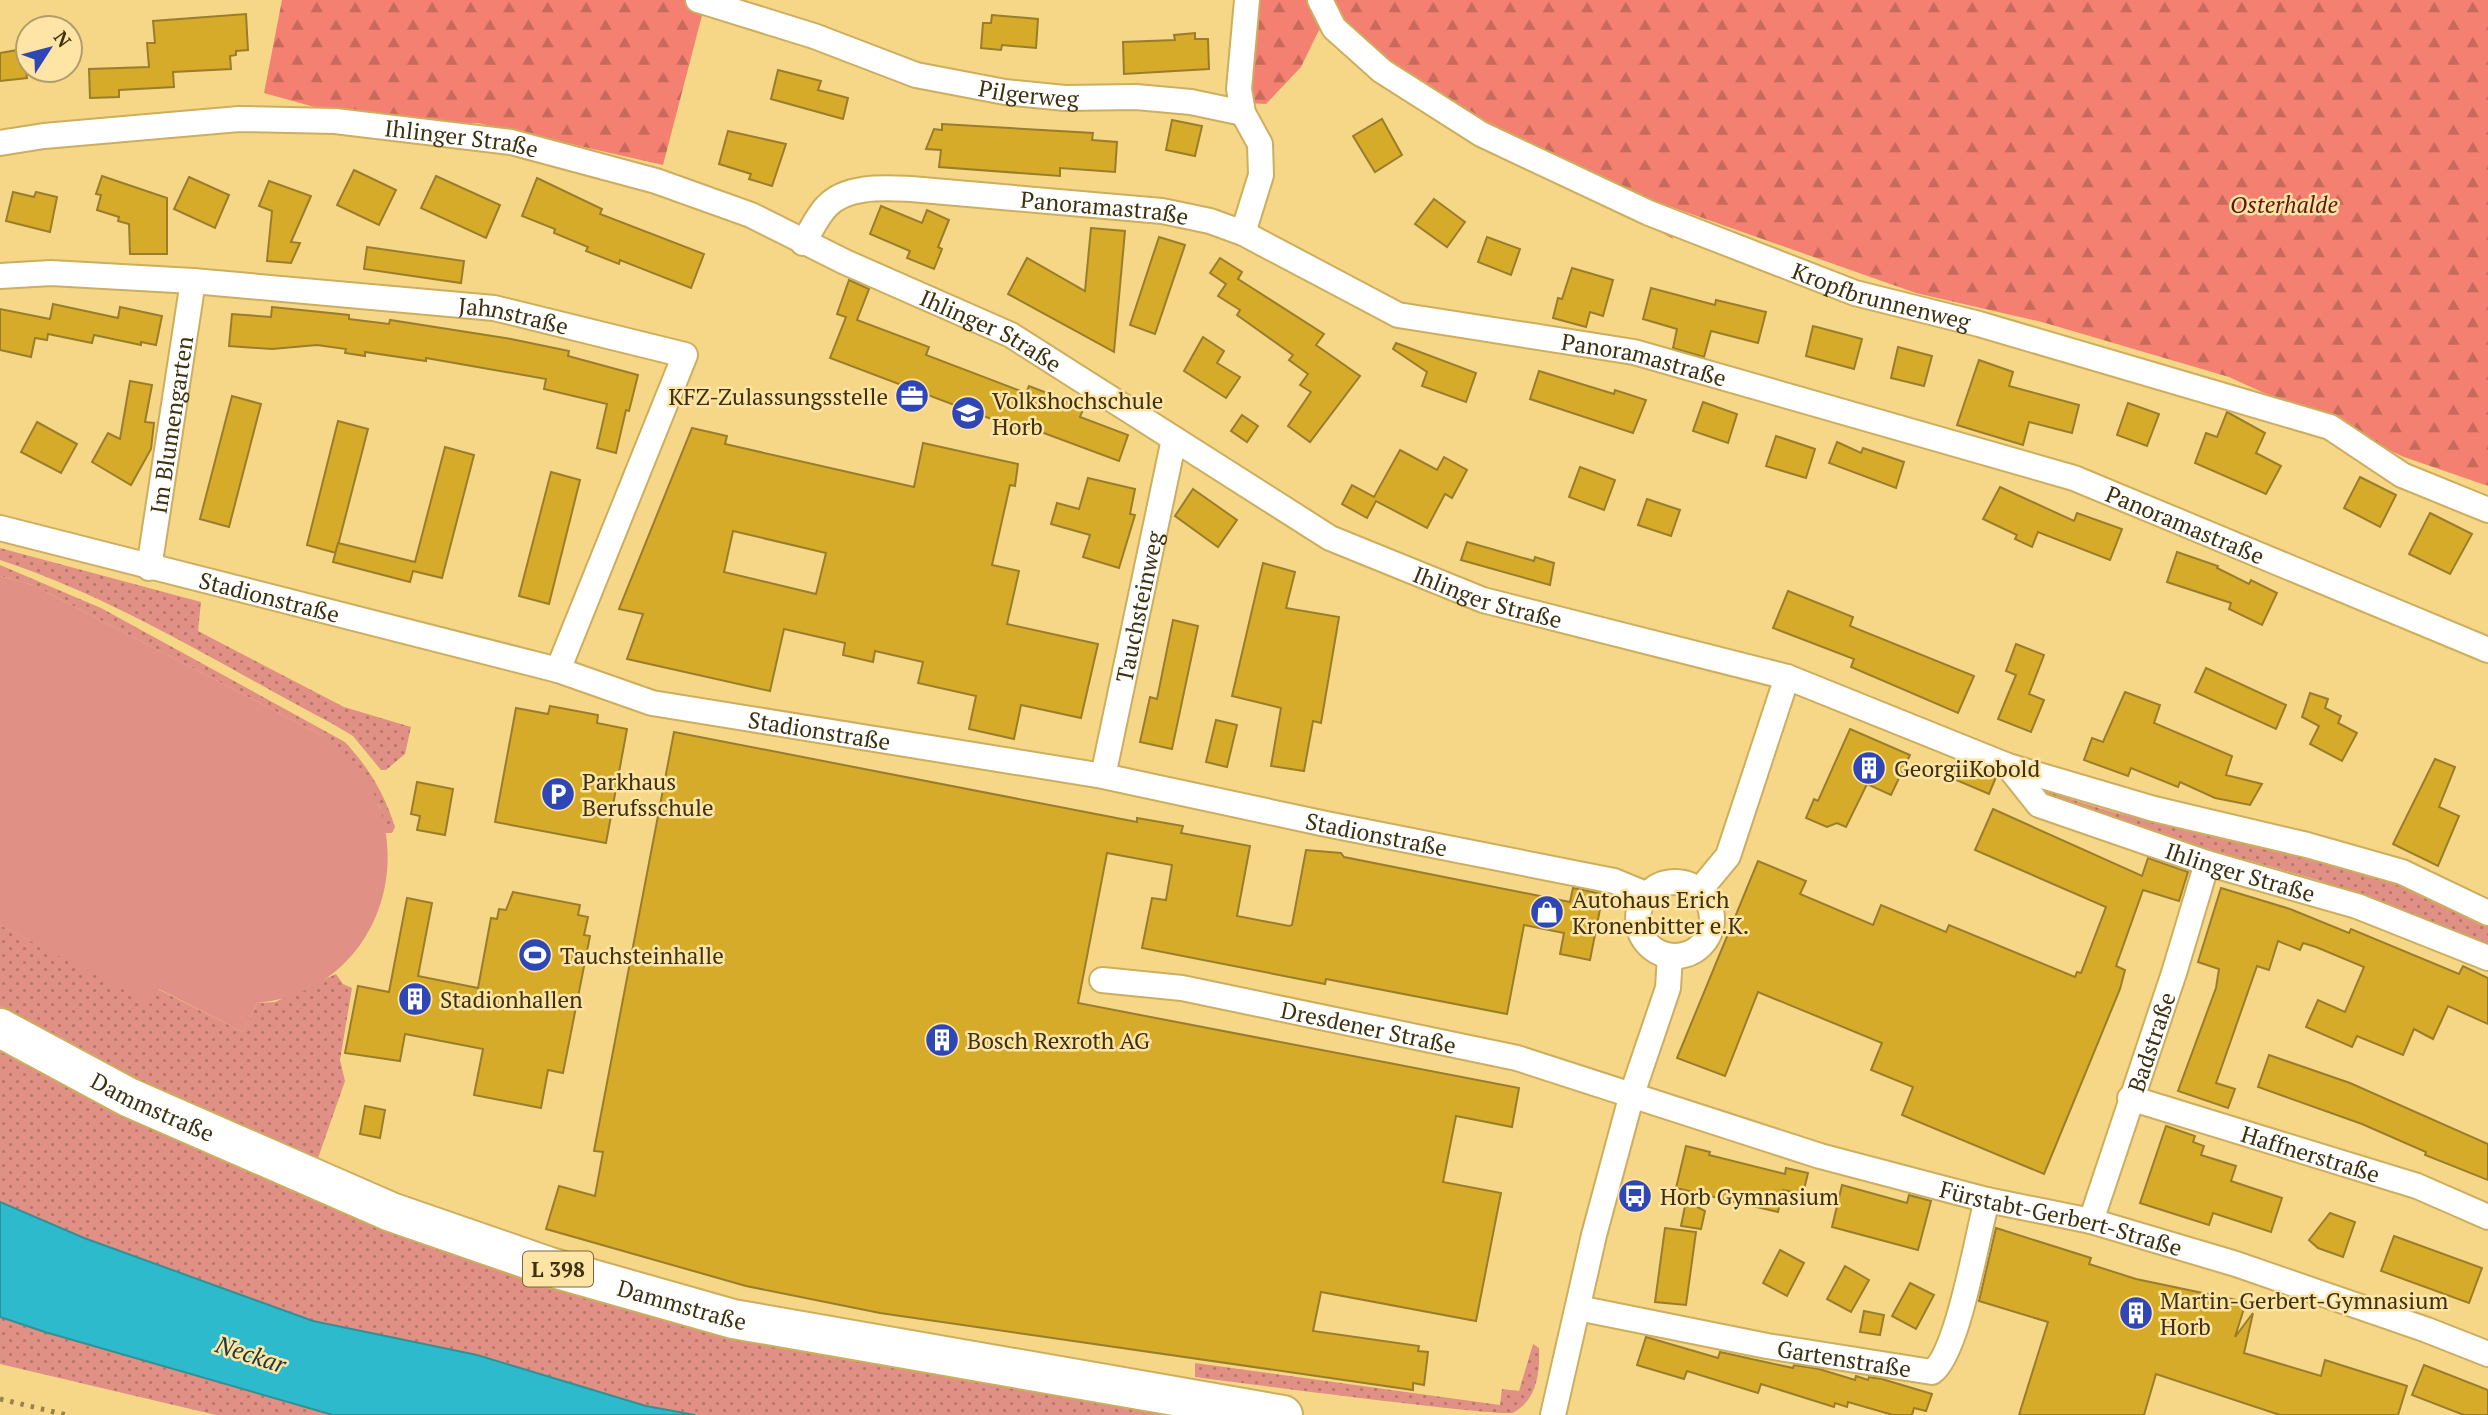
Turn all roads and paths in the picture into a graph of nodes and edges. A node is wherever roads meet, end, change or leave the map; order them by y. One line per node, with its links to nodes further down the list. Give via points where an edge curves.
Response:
1 (698, 0): 4 (street, Pilgerweg, via 814,36 916,75 1005,92 1065,98 1136,97)
2 (1247, 0): 4 (street, via 1239,89)
3 (1320, 0): 11 (street, Kropfbrunnenweg, via 1334,28 1382,71 1481,134 1649,213 1855,293 1979,324 2330,427 2402,475)
4 (1243, 113): 6 (street, via 1260,144 1261,175)
5 (0, 143): 7 (street, Ihlinger Straße, via 239,120 335,121 511,142 696,193)
6 (1243, 233): 7 (street, Panoramastraße, via 1162,211 871,188 828,205); 14 (street, Panoramastraße, via 1398,315 1633,352 2074,478)
7 (803, 243): 10 (street, Ihlinger Straße, via 1012,335)
8 (0, 276): 9 (street, Jahnstraße, via 51,273)
9 (193, 281): 13 (street, Im Blumengarten); 15 (street, Jahnstraße, via 494,308 685,355)
10 (1174, 439): 16 (street, Ihlinger Straße, via 1330,538 1483,600); 18 (street, Tauchsteinweg)
11 (2488, 510)
12 (0, 528): 13 (street, Stadionstraße)
13 (149, 568): 15 (street, Stadionstraße)
14 (2488, 650)
15 (558, 670): 18 (street, Stadionstraße, via 652,703)
16 (1787, 677): 17 (street, Ihlinger Straße); 20 (street, via 1728,856)
17 (2008, 765): 19 (street, Ihlinger Straße, via 2039,805); 22 (street, Ihlinger Straße, via 2154,809 2402,872)
18 (1103, 776): 21 (street, Stadionstraße, via 1614,881)
19 (2207, 863): 24 (street, Ihlinger Straße, via 2357,906); 28 (street, Badstraße)
20 (1699, 891): 21 (street, via 1673,882); 23 (street, via 1711,912 1708,935 1692,952)
21 (1648, 895): 23 (street, via 1639,927 1650,946)
22 (2488, 913)
23 (1670, 956): 27 (street, via 1668,988)
24 (2488, 958)
25 (1102, 980): 27 (street, Dresdener Straße, via 1181,988 1517,1058)
26 (0, 1028): 34 (main road, Dammstraße / L 398, via 128,1097 366,1201 550,1267 733,1319)
27 (1632, 1094): 29 (street, Fürstabt-Gerbert-Straße, via 1820,1157); 32 (street)
28 (2130, 1098): 30 (street, Haffnerstraße, via 2417,1186); 31 (street, Badstraße)
29 (1987, 1200): 31 (street, Fürstabt-Gerbert-Straße); 32 (street, Gartenstraße, via 1952,1342 1942,1365 1932,1372 1767,1346)
30 (2488, 1217)
31 (2091, 1221): 33 (street, Fürstabt-Gerbert-Straße, via 2330,1296)
32 (1578, 1308): 35 (street)
33 (2488, 1354)
34 (1283, 1415)
35 (1553, 1415)

